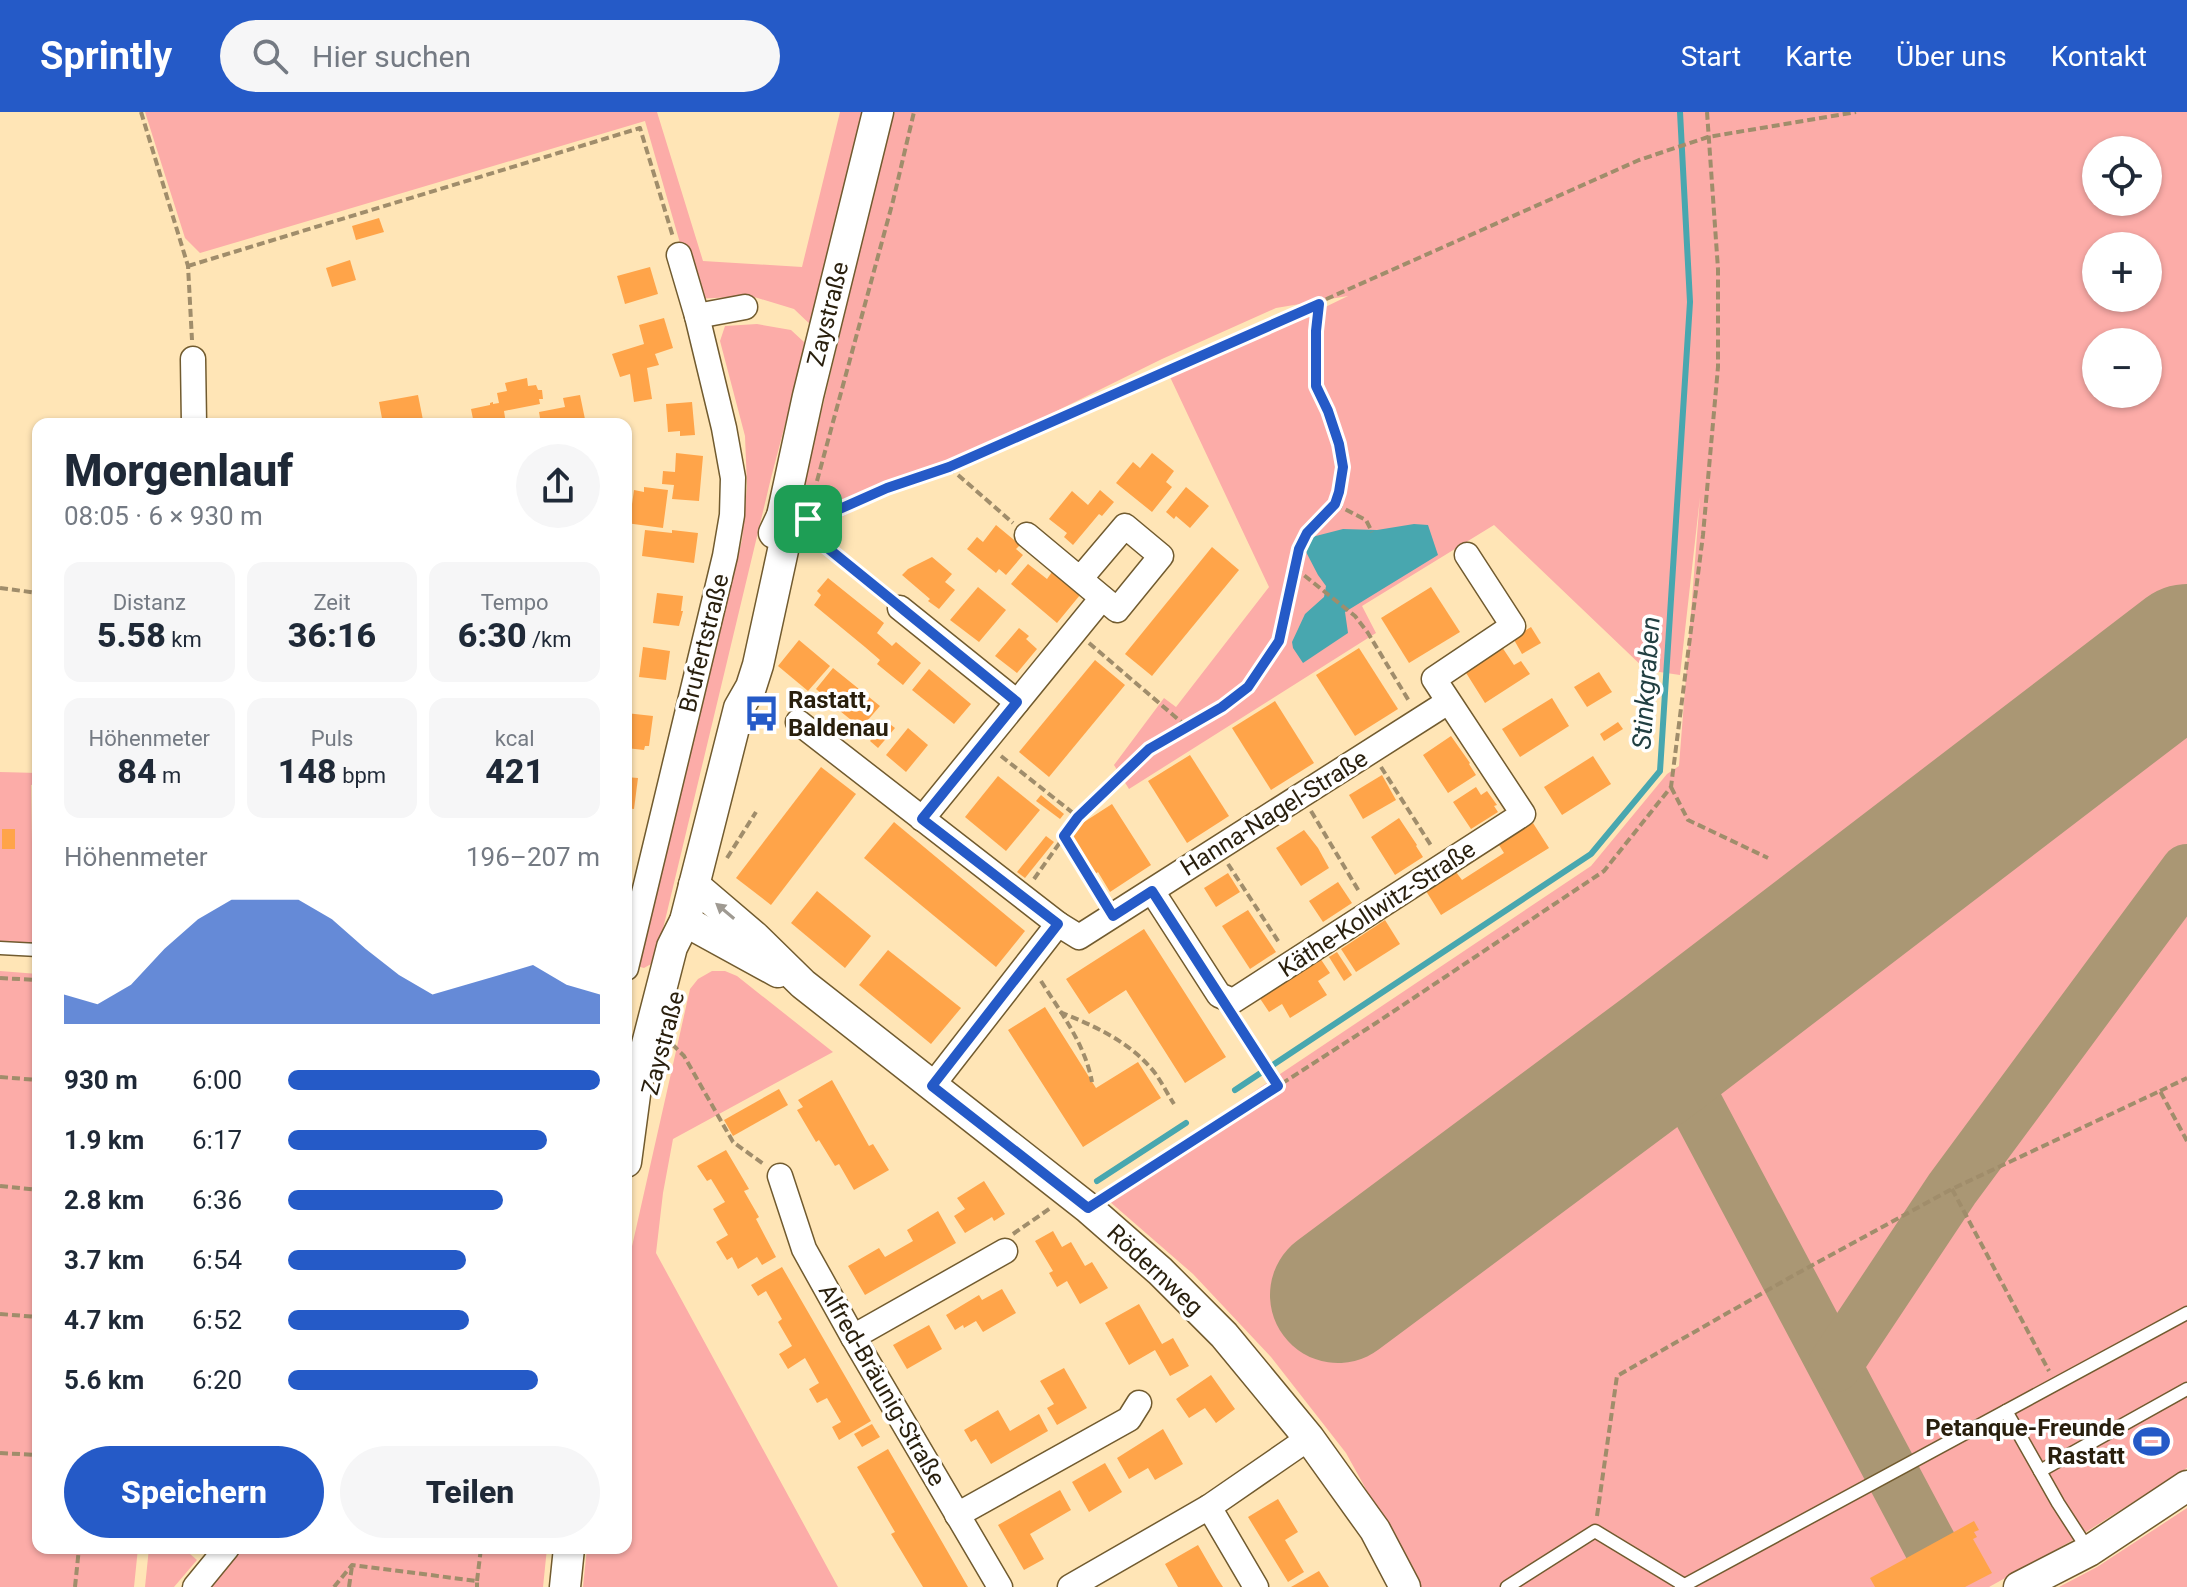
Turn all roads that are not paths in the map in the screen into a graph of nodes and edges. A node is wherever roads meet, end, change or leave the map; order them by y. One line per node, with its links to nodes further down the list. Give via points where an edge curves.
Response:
1 (878, 112): 16 (street, Zaystraße, via 808,396 800,515 785,541 758,665 739,708)
2 (679, 255): 4 (street, Brufertstraße)
3 (745, 307): 4 (street)
4 (697, 316): 18 (street, Brufertstraße, via 727,441 732,515)
5 (193, 359): 6 (street)
6 (194, 418)
7 (1027, 535): 9 (street)
8 (1467, 555): 13 (street, via 1513,626 1434,679)
9 (1080, 579): 10 (street); 10 (street, via 1125,526 1161,556 1117,610)
10 (1102, 598): 12 (street)
11 (900, 608): 12 (street)
12 (1017, 702): 15 (street)
13 (1448, 702): 17 (street, Hanna-Nagel-Straße); 17 (street, Käthe-Kollwitz-Straße, via 1523,814 1233,1001 1219,995)
14 (798, 722): 15 (street)
15 (922, 819): 20 (street)
16 (694, 885): 19 (street, Zaystraße); 23 (street, Rödernweg, one-way to 16)
17 (1152, 891): 20 (street, Hanna-Nagel-Straße, via 1079,937)
18 (633, 906)
19 (685, 921): 23 (street, Rödernweg); 25 (street, Zaystraße, via 672,947); 26 (street, Zaystraße, via 686,951 666,1037)
20 (1058, 924): 24 (street)
21 (0, 948): 22 (lane)
22 (32, 950)
23 (803, 984): 24 (street, Rödernweg)
24 (932, 1086): 34 (street, Rödernweg, via 1160,1271 1224,1335)
25 (632, 1121)
26 (632, 1146)
27 (780, 1176): 30 (street, Alfred-Bräunig-Straße, via 804,1249)
28 (1005, 1251): 30 (street)
29 (2187, 1313): 33 (lane)
30 (853, 1337): 38 (street, Alfred-Bräunig-Straße)
31 (2187, 1389): 35 (lane)
32 (1139, 1403): 38 (street, via 1129,1419)
33 (2006, 1411): 35 (lane); 42 (lane)
34 (1309, 1438): 37 (street); 48 (street, Rödernweg, via 1375,1530)
35 (2040, 1471): 39 (lane)
36 (2187, 1486): 39 (street)
37 (1209, 1507): 46 (street); 47 (street)
38 (957, 1515): 45 (street, Alfred-Bräunig-Straße)
39 (2089, 1551): 50 (street)
40 (218, 1554): 43 (street)
41 (568, 1554): 44 (street)
42 (1682, 1586): 49 (lane, via 1595,1531)
43 (195, 1587)
44 (565, 1587)
45 (1000, 1587)
46 (1070, 1587)
47 (1256, 1587)
48 (1405, 1587)
49 (1507, 1587)
50 (2019, 1587)

